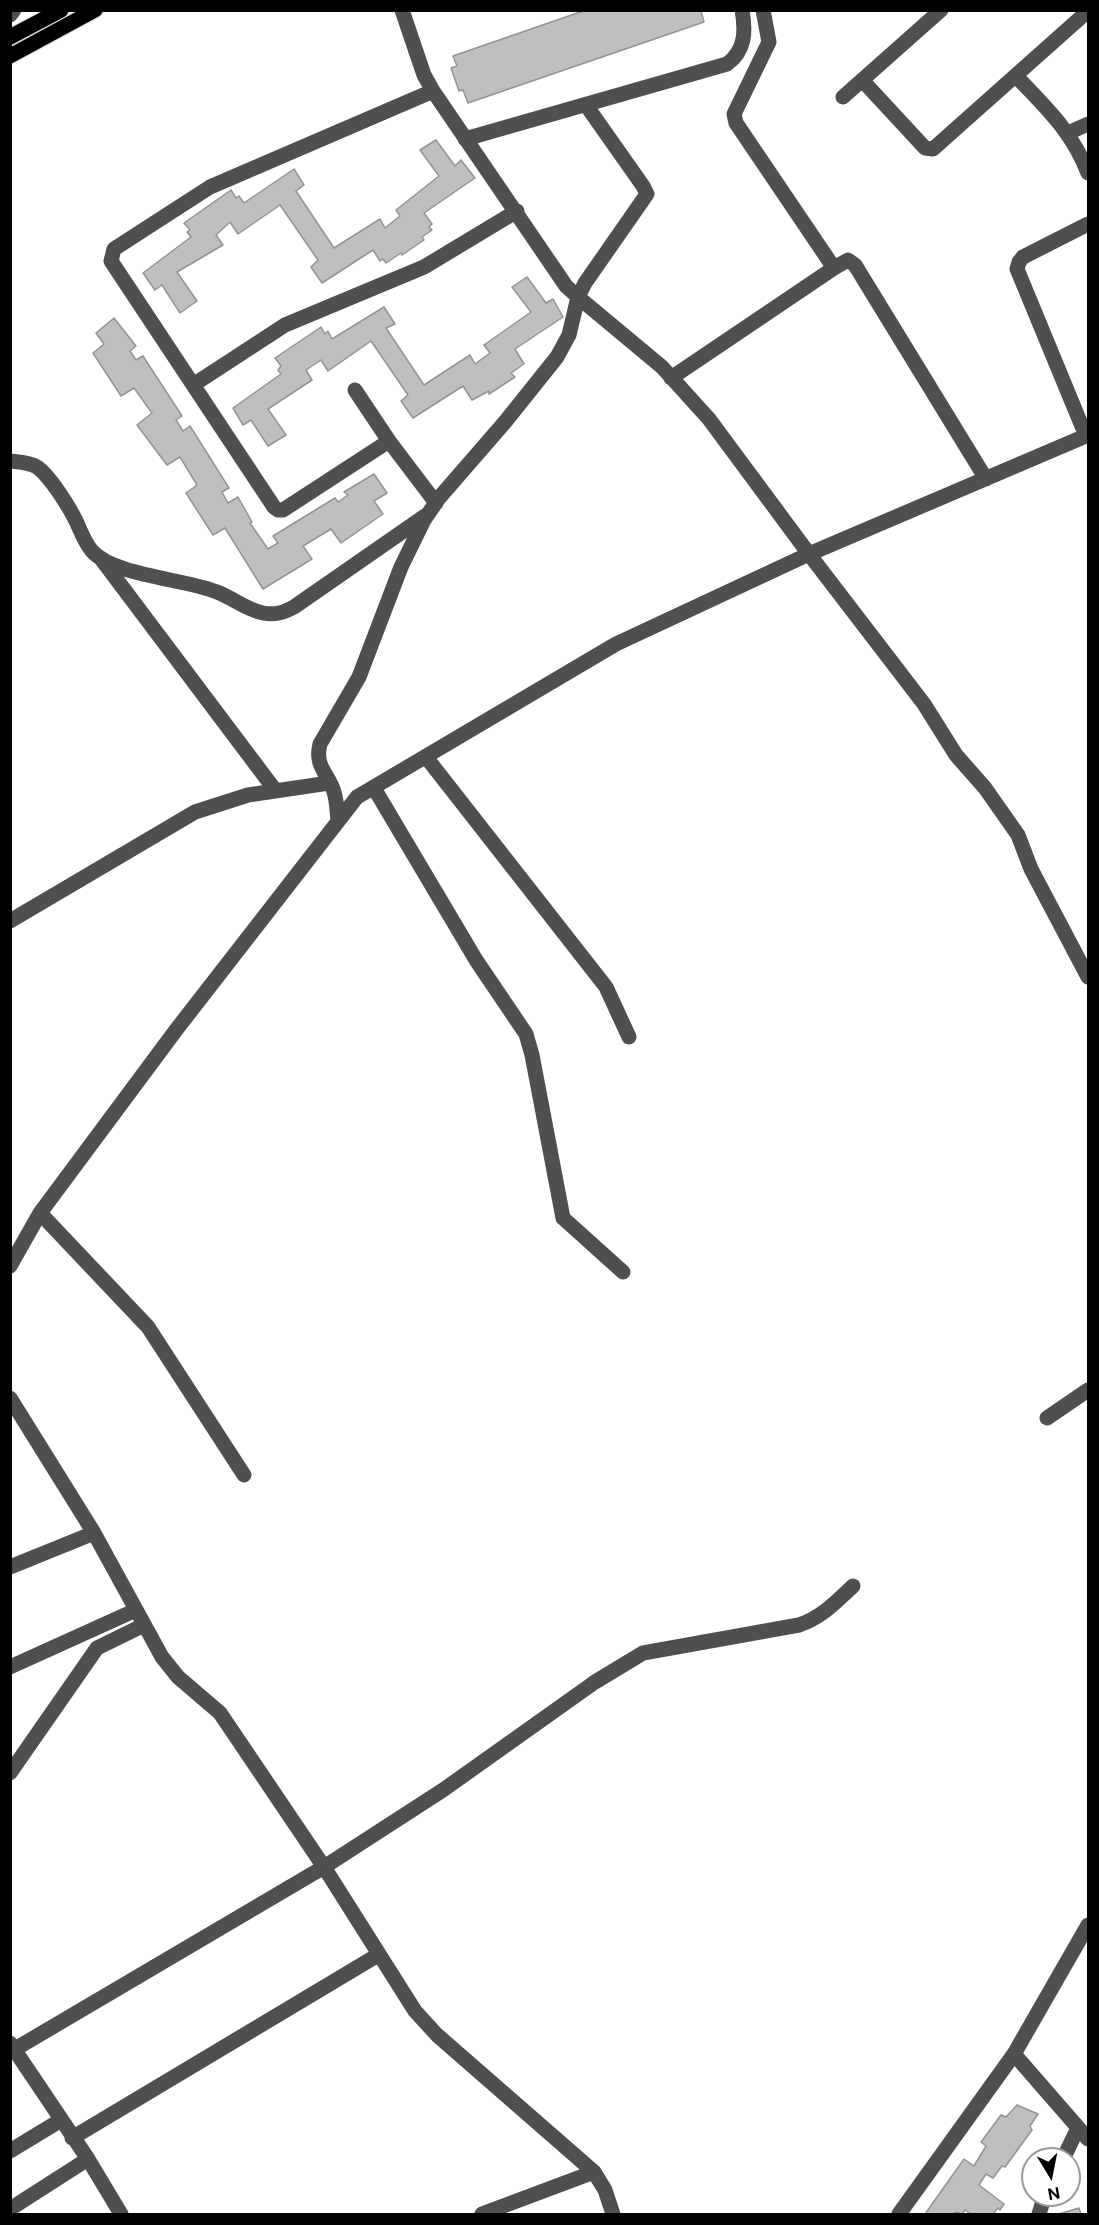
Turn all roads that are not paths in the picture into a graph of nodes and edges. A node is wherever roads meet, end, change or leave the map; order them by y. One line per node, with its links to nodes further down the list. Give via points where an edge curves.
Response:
1 (14, 10): 9 (street)
2 (61, 10): 10 (main road)
3 (95, 10): 11 (main road)
4 (402, 10): 14 (street)
5 (742, 10): 16 (street, via 744,39 740,51 727,64)
6 (763, 10): 23 (street, via 769,42 734,114 736,123)
7 (941, 10): 13 (street)
8 (1089, 11): 12 (street)
9 (10, 15)
10 (10, 37)
11 (10, 56)
12 (1016, 76): 13 (street, via 929,149); 18 (street)
13 (862, 80): 15 (street)
14 (433, 91): 19 (street); 26 (street, via 210,187 114,249 111,261)
15 (843, 97)
16 (586, 105): 19 (street); 24 (street, via 647,194)
17 (1089, 124): 18 (street)
18 (1068, 133): 20 (street)
19 (465, 139): 21 (street)
20 (1089, 173)
21 (517, 211): 24 (street, via 566,286); 26 (street, via 423,267 285,325)
22 (1089, 224): 28 (street, via 1023,257 1017,269)
23 (834, 268): 25 (street); 31 (street, via 848,260 855,265)
24 (578, 297): 25 (street); 32 (street, via 569,335 557,357)
25 (671, 378): 33 (street, via 709,420)
26 (193, 385): 29 (street, via 278,510)
27 (355, 390): 29 (street)
28 (1087, 435): 31 (street)
29 (389, 441): 32 (street)
30 (10, 461): 34 (street, via 38,467 74,516 92,551)
31 (986, 479): 33 (street)
32 (432, 508): 34 (street, via 283,613 257,612 216,591 126,569); 36 (street, via 401,567 359,677 320,744 319,762)
33 (809, 554): 35 (street, via 616,644); 42 (street, via 1018,835 1031,869)
34 (100, 557): 38 (street)
35 (426, 757): 37 (street); 43 (street, via 606,987)
36 (332, 786): 38 (street); 39 (street); 40 (street)
37 (374, 788): 39 (street); 46 (street, via 476,960 526,1034 563,1218)
38 (275, 790): 41 (street, via 195,812)
39 (357, 797): 40 (street)
40 (338, 821): 44 (street)
41 (10, 921)
42 (1089, 977)
43 (629, 1037)
44 (40, 1213): 45 (street); 50 (street, via 148,1327)
45 (11, 1262)
46 (623, 1272)
47 (1089, 1390): 49 (street)
48 (10, 1398): 51 (street)
49 (1047, 1419)
50 (244, 1475)
51 (94, 1533): 52 (street); 54 (street)
52 (10, 1568)
53 (854, 1586): 58 (street, via 813,1621 643,1653)
54 (136, 1610): 55 (street); 56 (street)
55 (144, 1625): 57 (street, via 97,1648); 58 (street, via 177,1677 220,1713)
56 (10, 1667)
57 (10, 1773)
58 (324, 1867): 60 (street); 61 (street)
59 (1089, 1925): 62 (street)
60 (378, 1955): 65 (street); 69 (street, via 415,2011 437,2035)
61 (13, 2046): 63 (street)
62 (1014, 2054): 64 (street); 74 (street)
63 (61, 2120): 65 (street); 67 (street)
64 (1084, 2133): 66 (street)
65 (72, 2138): 68 (street)
66 (1073, 2147)
67 (10, 2151)
68 (88, 2160): 70 (street); 71 (street)
69 (594, 2172): 72 (street); 73 (street)
70 (10, 2209)
71 (121, 2214)
72 (482, 2214)
73 (613, 2214)
74 (900, 2214)

